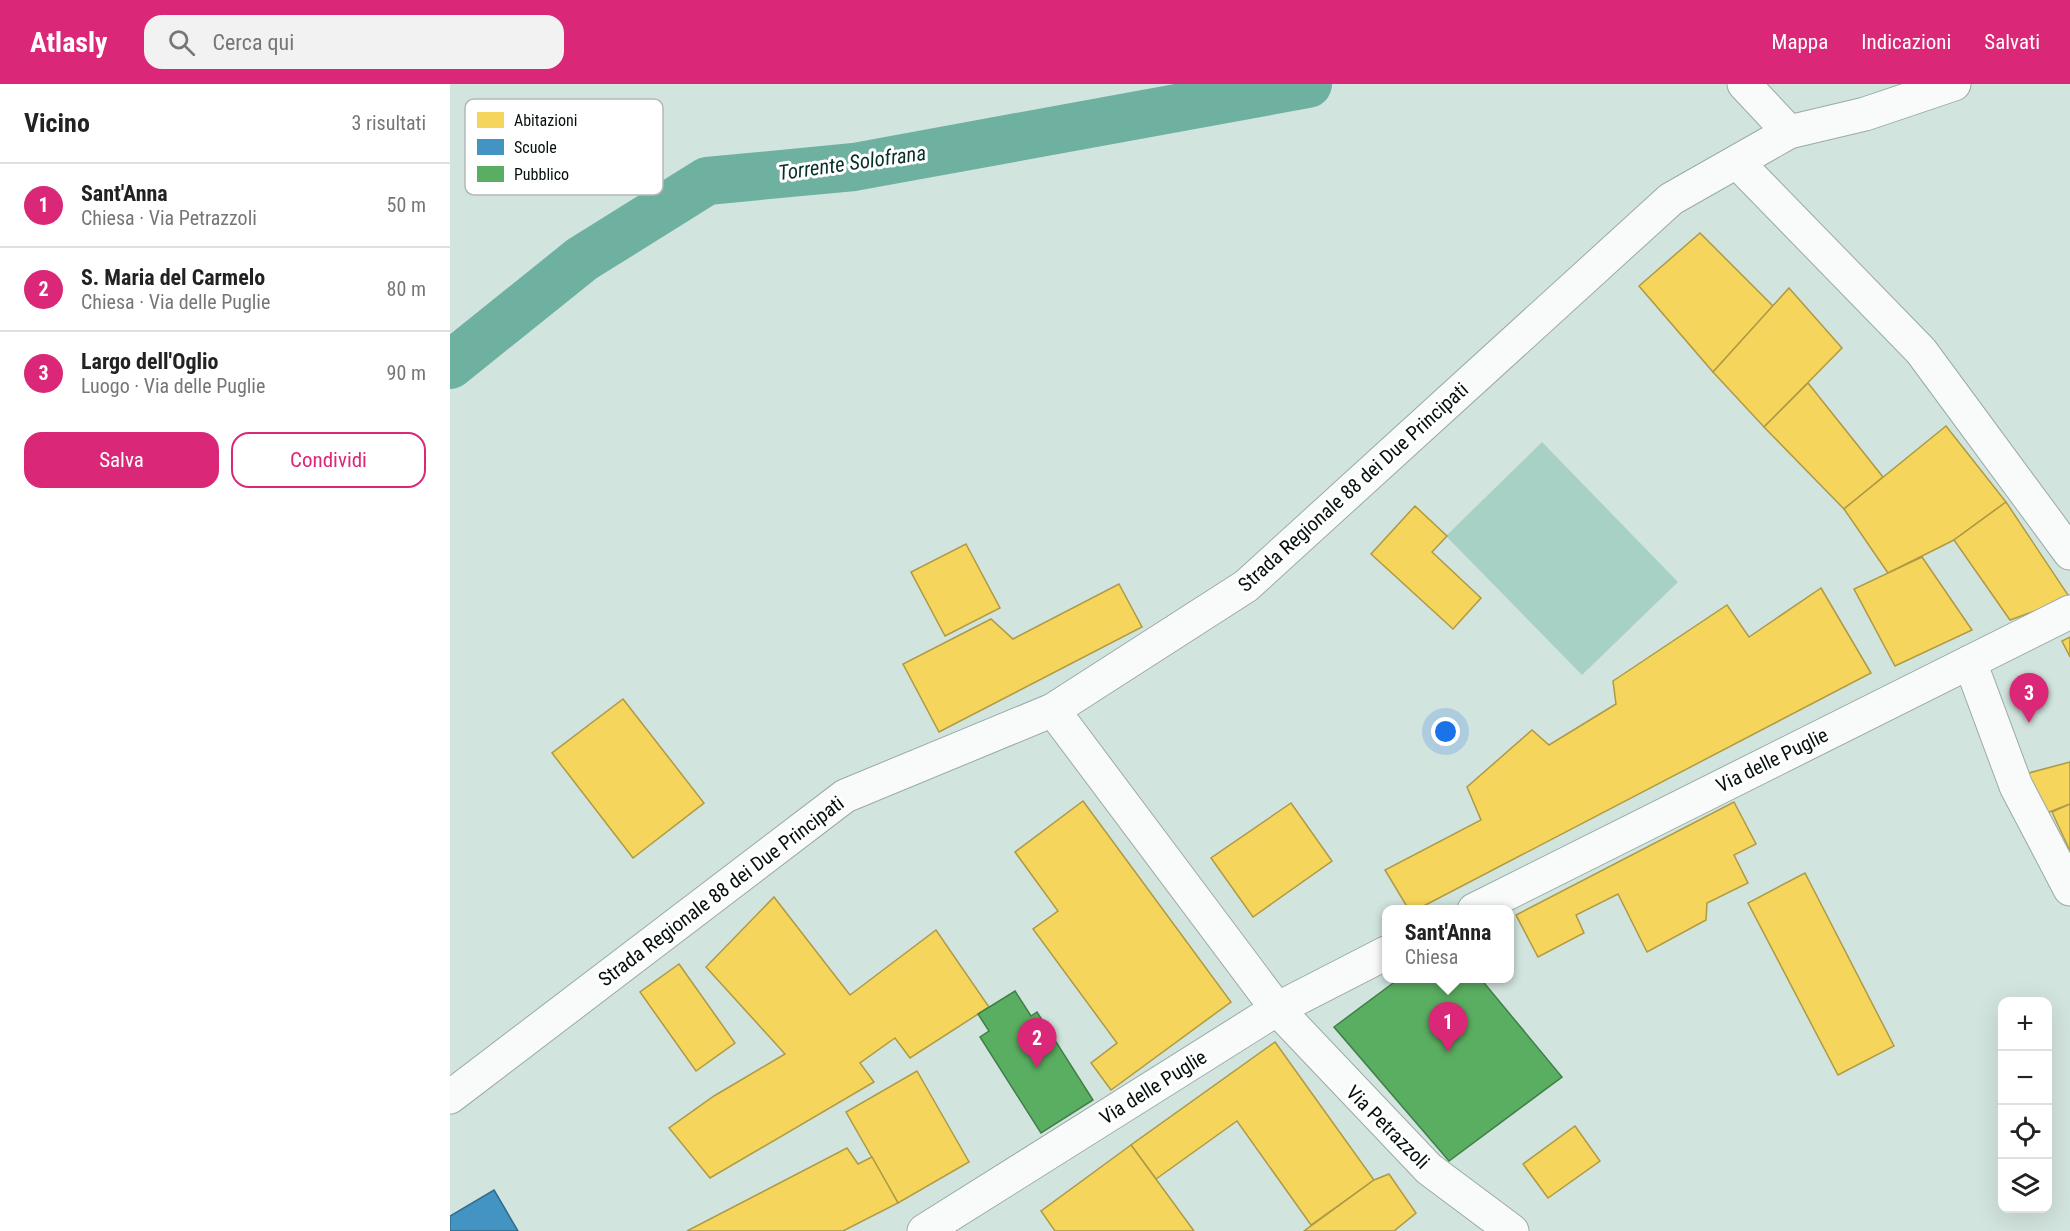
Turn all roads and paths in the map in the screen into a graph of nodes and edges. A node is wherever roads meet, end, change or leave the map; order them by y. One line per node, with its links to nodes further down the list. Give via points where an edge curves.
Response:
1 (1954, 84): 3 (street, Strada Regionale 88 dei Due Principati, via 1865,114)
2 (1746, 86): 3 (street)
3 (1789, 132): 4 (street, Strada Regionale 88 dei Due Principati)
4 (1737, 162): 5 (street, via 1921,351); 8 (street, Strada Regionale 88 dei Due Principati, via 1671,199 1246,586)
5 (2070, 553)
6 (2070, 612): 7 (street, Via delle Puglie)
7 (1970, 662): 9 (street, via 2016,786); 10 (street, Via delle Puglie)
8 (1053, 710): 12 (street, Via Petrazzoli); 13 (street, Strada Regionale 88 dei Due Principati, via 845,796)
9 (2070, 889)
10 (1482, 905)
11 (1382, 955): 12 (street, Via delle Puglie)
12 (1277, 1009): 14 (street, Via delle Puglie); 15 (street, Via Petrazzoli, via 1429,1169)
13 (450, 1097)
14 (924, 1231)
15 (1512, 1231)

